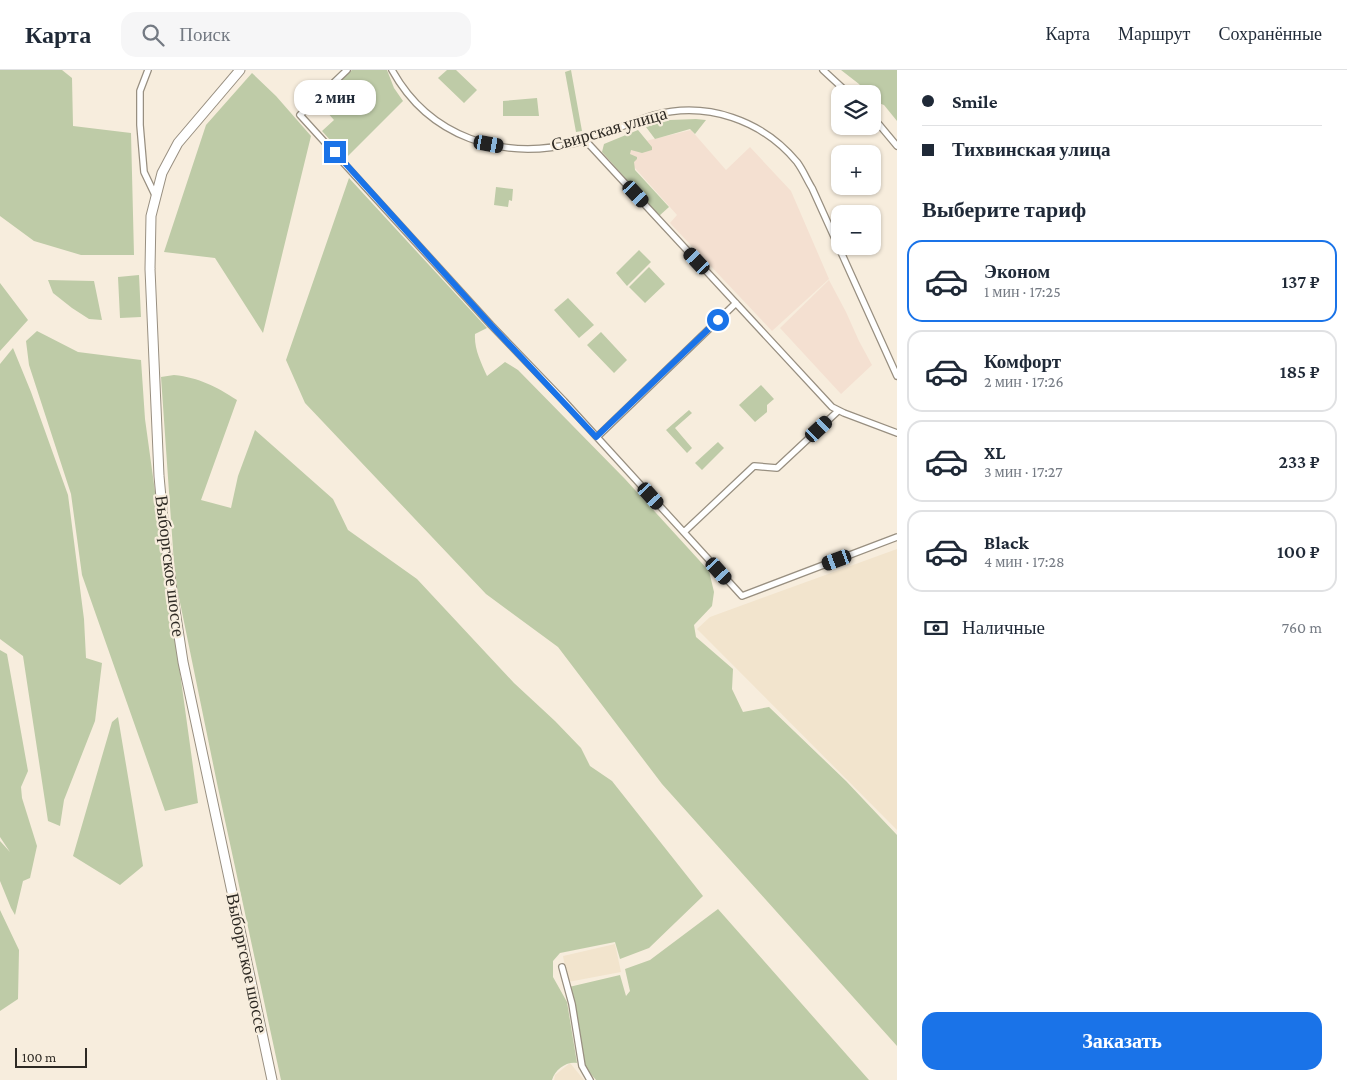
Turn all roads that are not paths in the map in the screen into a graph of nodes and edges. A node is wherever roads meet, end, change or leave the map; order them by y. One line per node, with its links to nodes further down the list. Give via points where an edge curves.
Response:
1 (148, 70): 10 (street, via 140,91 140,125 144,172)
2 (240, 70): 10 (main road, Выборгское шоссе, via 178,143)
3 (347, 70): 15 (street, via 300,115)
4 (392, 70): 8 (street, Свирская улица, via 401,87 422,109 446,128 471,140 521,149 556,147)
5 (824, 70): 6 (street)
6 (840, 85)
7 (881, 127): 9 (street)
8 (585, 140): 11 (street); 12 (street, Свирская улица, via 653,116 694,110 735,117 759,128 779,143 798,163 812,188)
9 (897, 146)
10 (155, 195): 19 (main road, Выборгское шоссе, via 151,216 150,269 164,530 183,662)
11 (736, 303): 13 (street); 15 (street)
12 (897, 376)
13 (838, 411): 14 (street); 16 (street, via 777,468 754,466)
14 (897, 433)
15 (596, 437): 16 (street)
16 (684, 532): 17 (street, via 742,596)
17 (897, 537)
18 (562, 967): 20 (street, via 582,1066)
19 (272, 1080)
20 (590, 1080)

